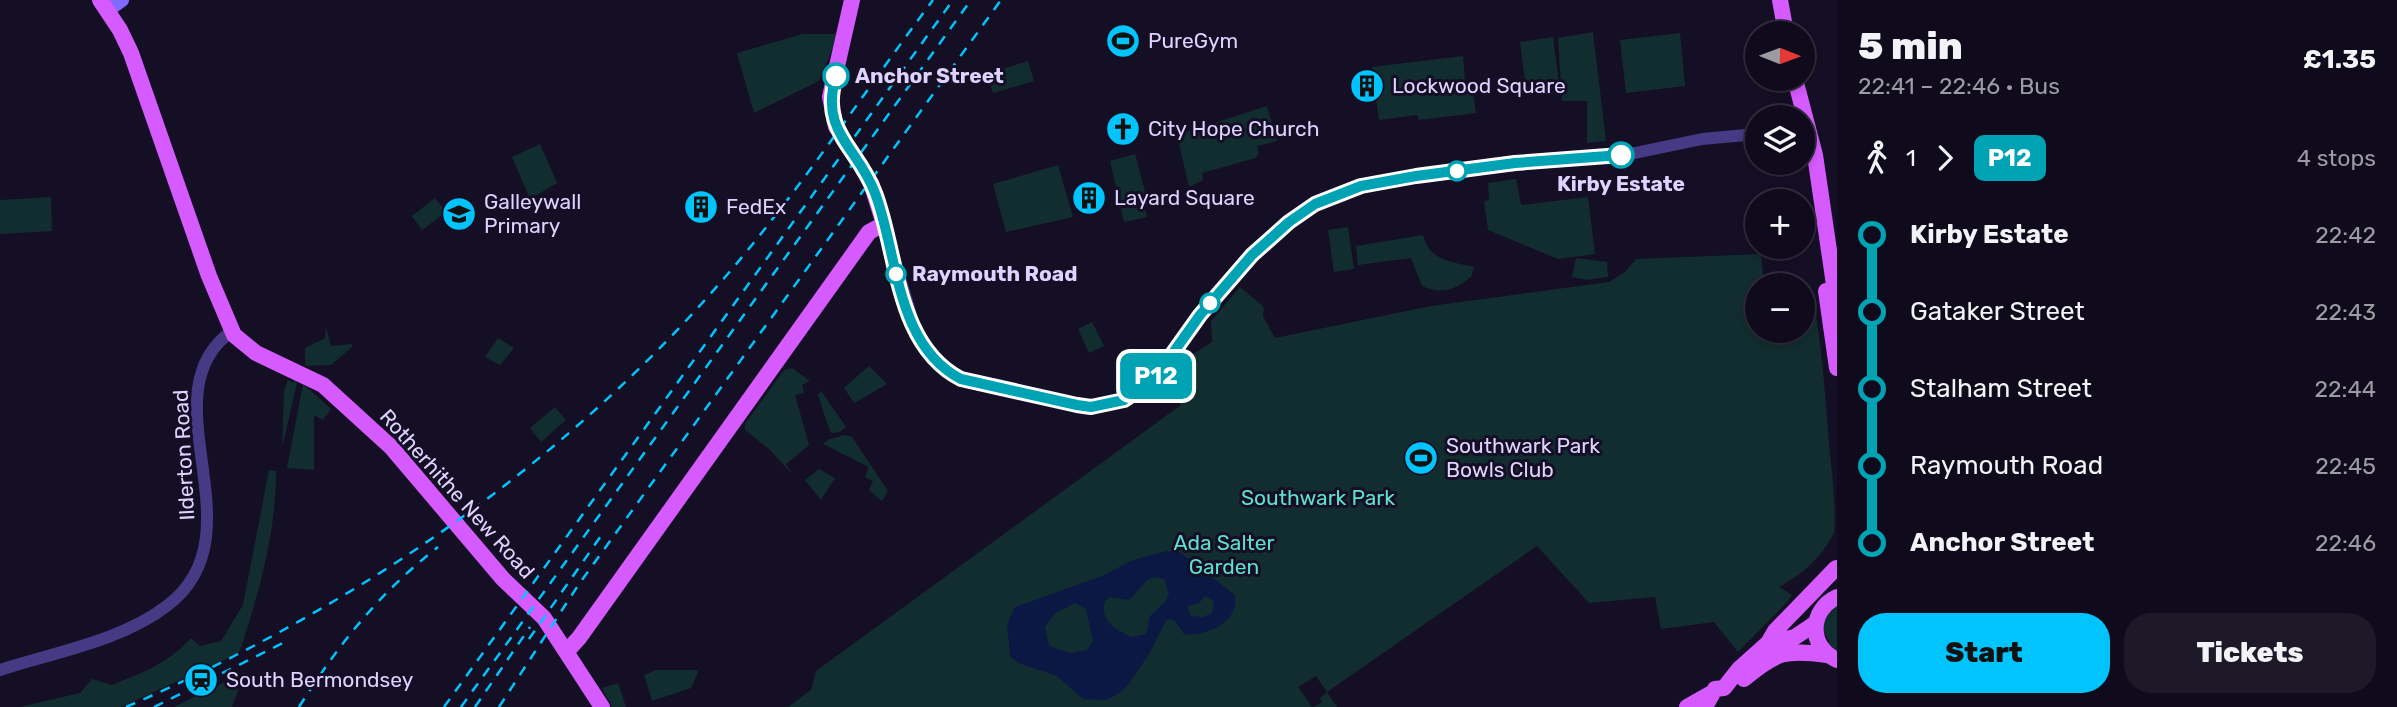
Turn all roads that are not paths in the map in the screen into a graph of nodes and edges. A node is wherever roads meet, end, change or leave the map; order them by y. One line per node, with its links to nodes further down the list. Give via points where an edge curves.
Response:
1 (122, 0): 5 (main road)
2 (852, 0): 8 (main road, via 830,97)
3 (1771, 0): 6 (main road)
4 (1780, 0): 7 (main road)
5 (104, 5): 15 (main road, Rotherhithe New Road, via 136,64 208,276)
6 (1775, 21)
7 (1784, 21)
8 (836, 127)
9 (1745, 135): 13 (street, via 1635,153 1416,176 1331,196 1299,214 1252,255 1144,389 1124,400 1091,407 971,382 947,371 926,348 914,325)
10 (1815, 155): 14 (main road)
11 (1809, 175): 16 (main road)
12 (872, 183): 13 (main road)
13 (884, 223): 22 (main road, via 869,232)
14 (1837, 305)
15 (232, 331): 22 (main road, Rotherhithe New Road, via 256,353 323,385 391,447); 24 (street, Ilderton Road, via 211,354 198,387 208,530 201,558 186,585 170,604 138,624)
16 (1837, 368)
17 (1837, 567): 19 (main road); 21 (main road)
18 (1837, 597): 19 (main road)
19 (1823, 607): 20 (main road)
20 (1815, 623): 21 (main road, via 1795,637); 23 (main road, via 1817,639)
21 (1768, 643): 25 (main road)
22 (568, 650): 26 (main road, Rotherhithe New Road)
23 (1833, 661): 25 (main road, via 1784,652)
24 (0, 670)
25 (1715, 696): 27 (main road)
26 (602, 707)
27 (1686, 707)

